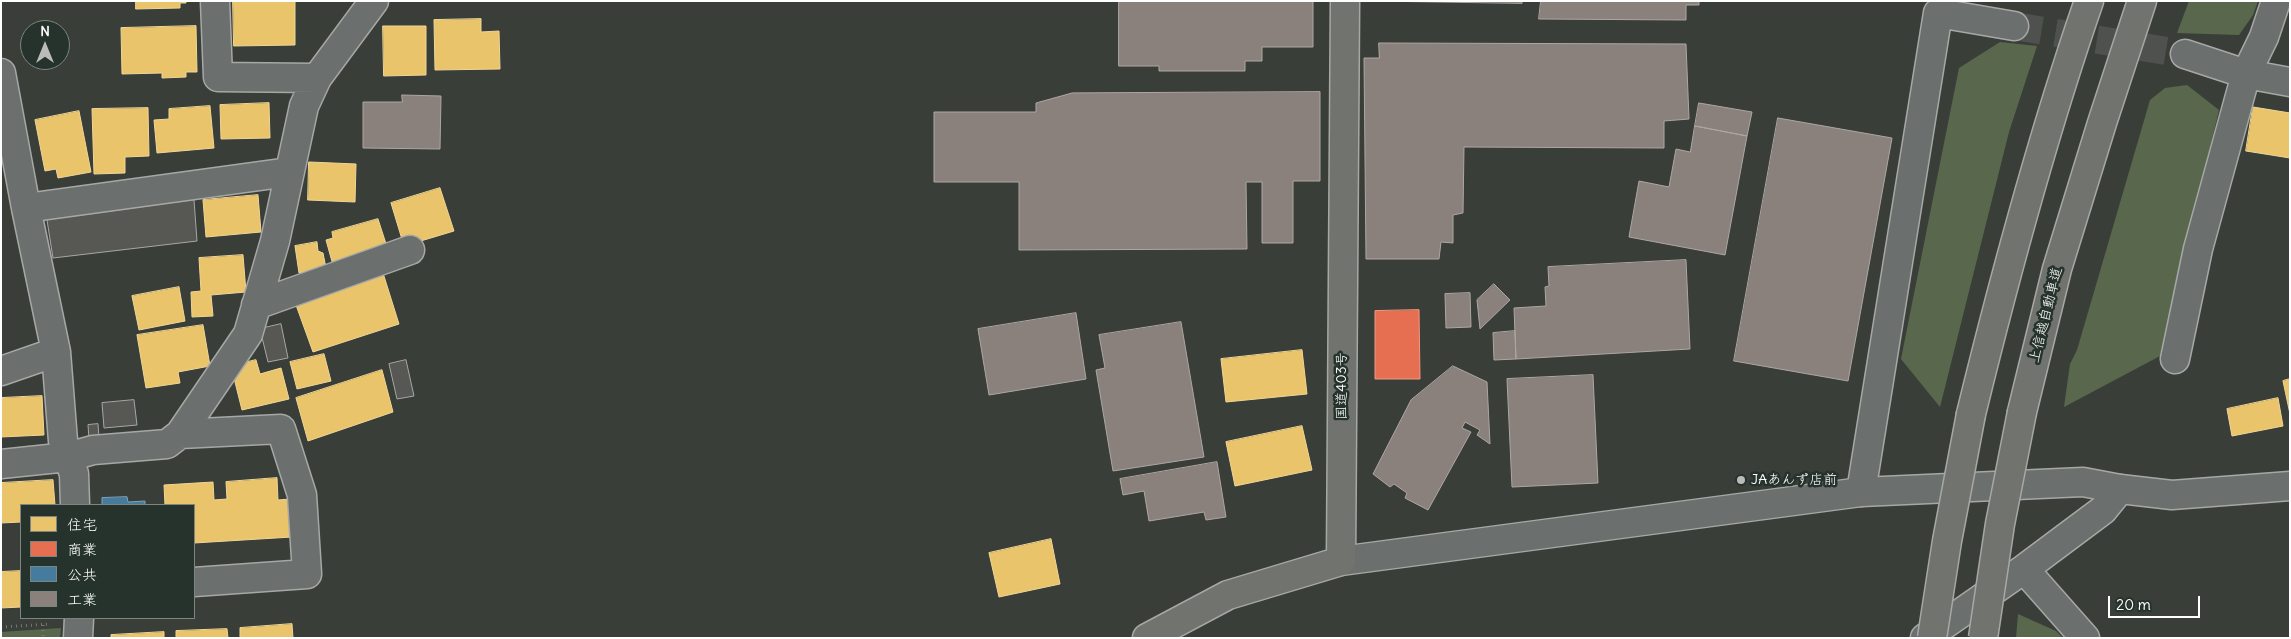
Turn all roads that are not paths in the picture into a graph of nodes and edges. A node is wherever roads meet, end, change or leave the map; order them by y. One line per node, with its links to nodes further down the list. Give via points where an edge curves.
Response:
1 (215, 1): 12 (street, via 218,77)
2 (374, 1): 12 (street)
3 (1344, 1): 28 (highway, 国道403号)
4 (2089, 1): 33 (highway, bridge, via 2057,95 2012,250 1971,414)
5 (2142, 1): 34 (highway, 上信越自動車道, bridge, via 2057,269 2022,412 2000,524)
6 (2276, 1): 11 (street, via 2264,37)
7 (1938, 7): 8 (street); 26 (street)
8 (2014, 26)
9 (2185, 54): 11 (street)
10 (1, 73): 15 (street)
11 (2246, 74): 13 (street); 19 (street, via 2198,249)
12 (317, 78): 14 (street, via 304,106)
13 (2290, 82)
14 (289, 172): 15 (street); 17 (street, via 275,241)
15 (26, 208): 18 (street)
16 (410, 250): 17 (street)
17 (256, 305): 21 (street, via 248,334)
18 (56, 352): 20 (street); 22 (street, via 63,440)
19 (2175, 359)
20 (1, 371)
21 (180, 434): 22 (street, via 167,444 93,450); 30 (street, via 281,429 302,495 307,574)
22 (68, 456): 23 (street); 27 (street, via 74,474)
23 (1, 464)
24 (2290, 486): 25 (street, via 2172,495)
25 (2120, 489): 26 (street, via 2083,482); 29 (street, via 2103,510)
26 (1861, 492): 28 (street)
27 (75, 504)
28 (1341, 561): 31 (highway, via 1228,595)
29 (2024, 569): 32 (street); 35 (street)
30 (195, 582)
31 (1147, 638)
32 (1926, 638)
33 (1932, 638)
34 (1983, 638)
35 (2085, 638)

